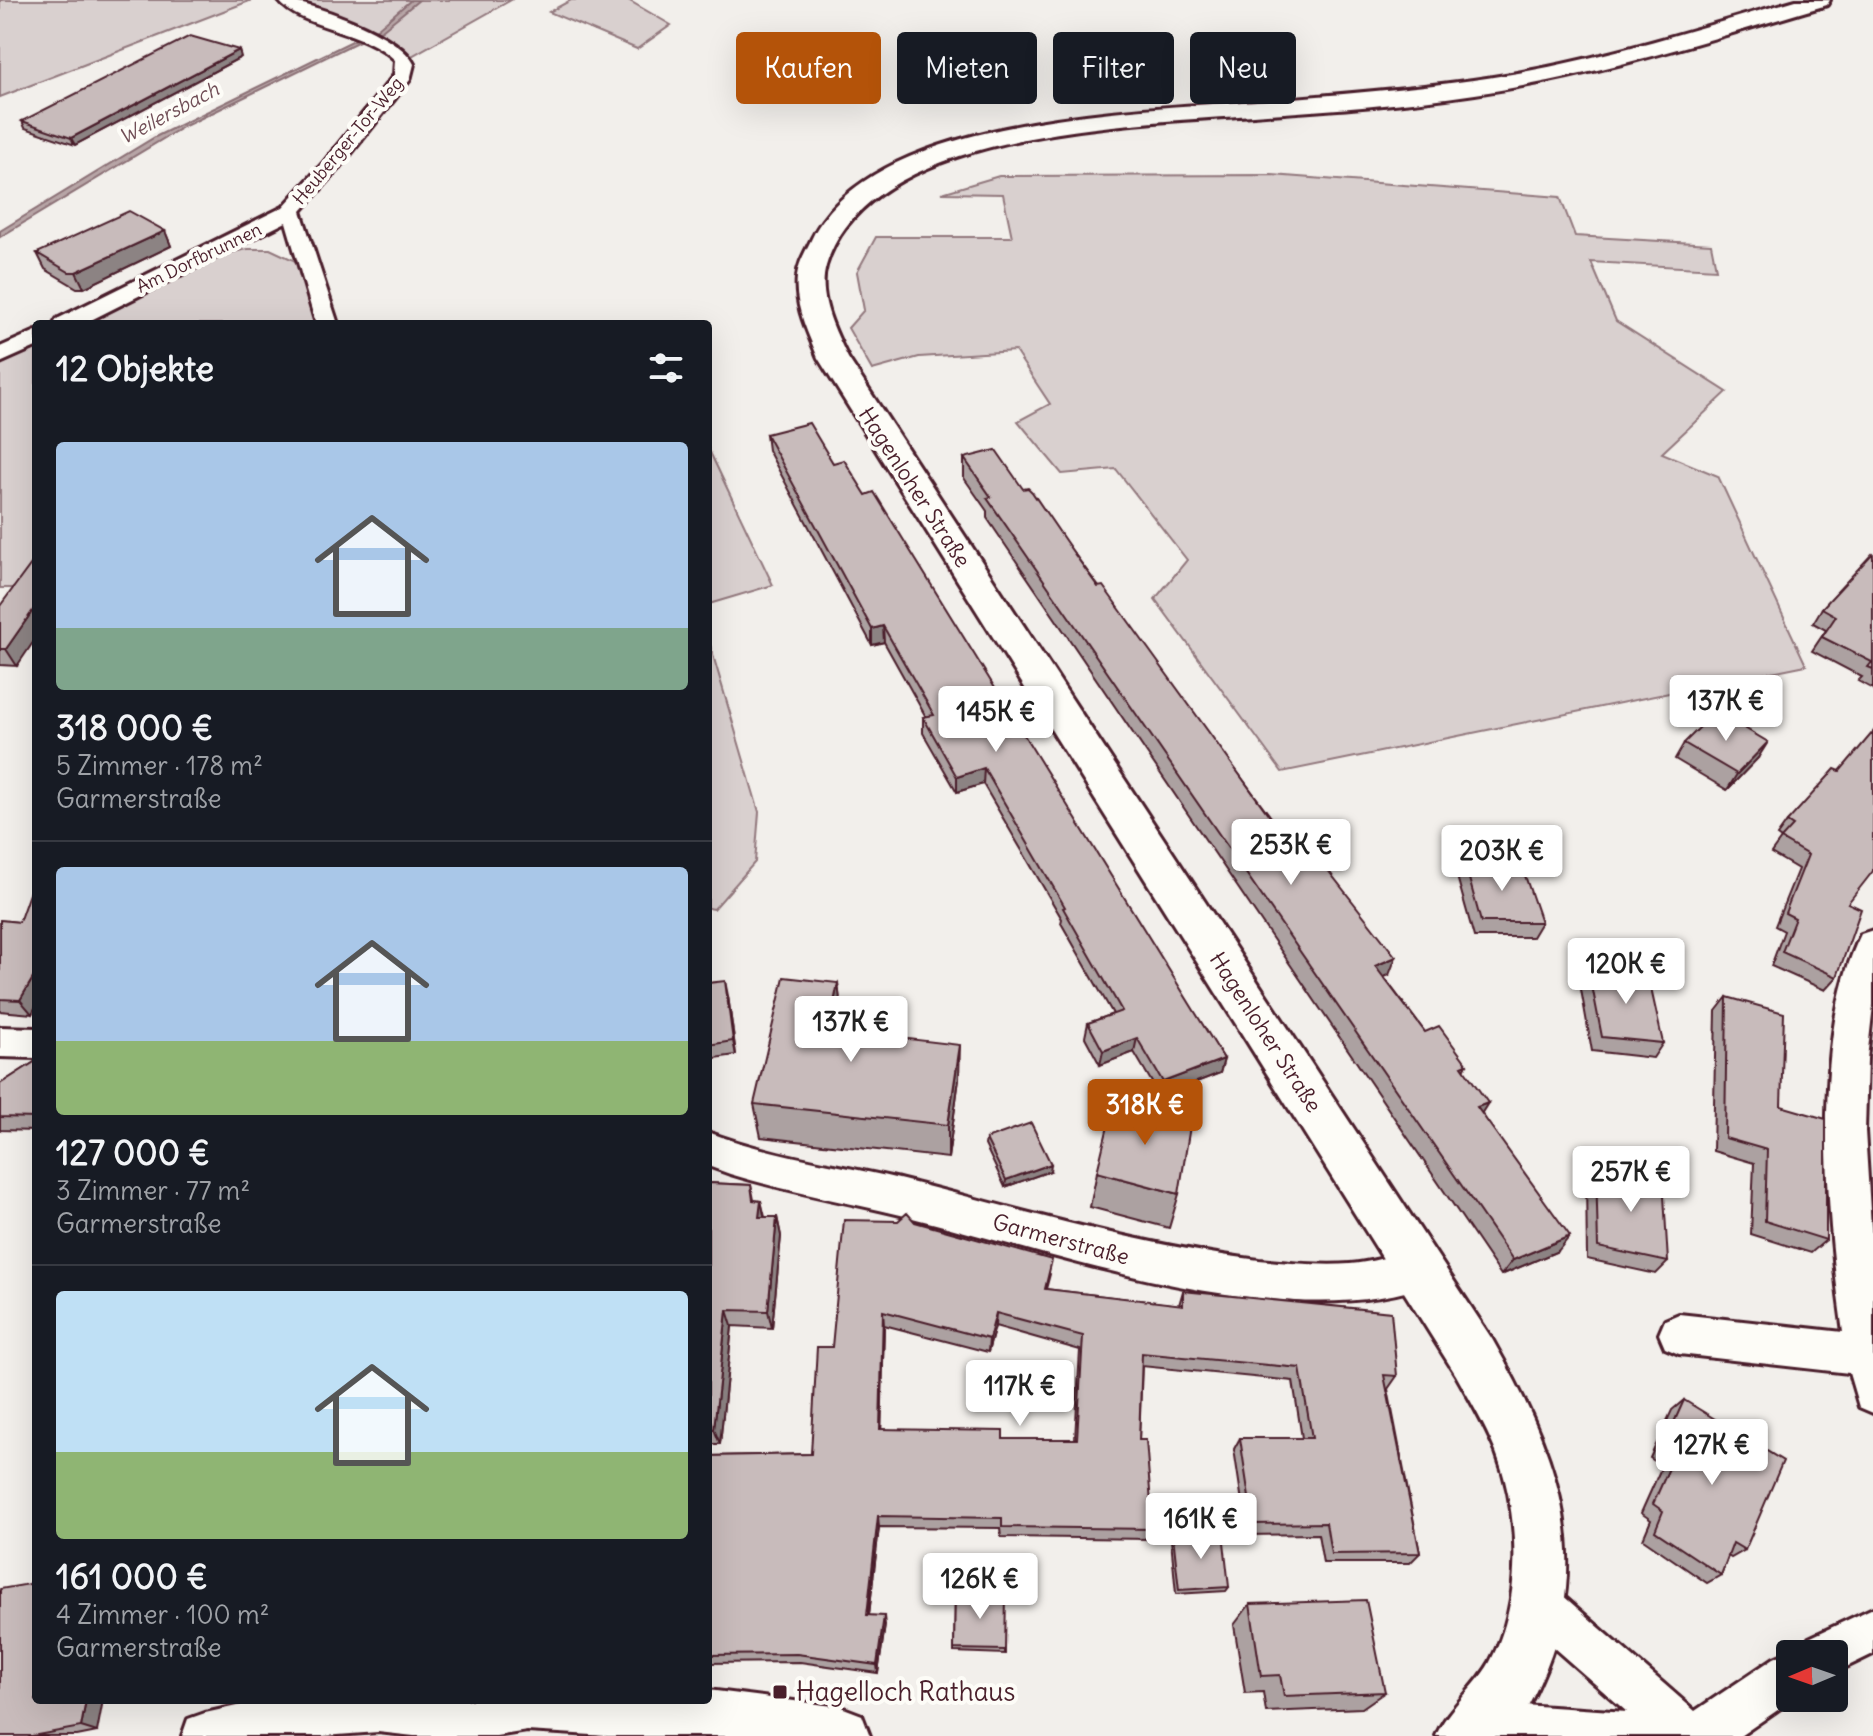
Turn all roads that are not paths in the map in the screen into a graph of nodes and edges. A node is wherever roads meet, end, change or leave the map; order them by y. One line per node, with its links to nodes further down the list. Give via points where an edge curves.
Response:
1 (287, 0): 3 (street, Heuberger-Tor-Weg, via 377,40 403,57 406,68)
2 (1805, 2): 14 (street, Hagenloher Straße, via 1635,54 1512,81 1049,128 974,143 931,156 861,195 823,237 812,266 811,301 833,358)
3 (290, 211): 4 (street, Am Dorfbrunnen); 5 (street)
4 (224, 246): 5 (street); 6 (street, Am Dorfbrunnen)
5 (303, 246): 7 (street)
6 (73, 320)
7 (326, 320)
8 (32, 340): 9 (street)
9 (0, 356)
10 (1873, 944): 16 (street, via 1848,1040 1847,1203)
11 (0, 1042): 12 (street)
12 (32, 1043)
13 (712, 1150): 14 (street, Garmerstraße, via 1171,1267 1330,1285 1390,1280)
14 (1419, 1270): 17 (street, Hagenloher Straße, via 1515,1434 1532,1484 1542,1543)
15 (1679, 1334): 16 (street)
16 (1869, 1374)
17 (1537, 1603): 24 (street, Hagenloher Straße, via 1508,1688); 28 (street)
18 (1873, 1630): 19 (street)
19 (1848, 1642)
20 (1776, 1684): 29 (street)
21 (515, 1704): 23 (street)
22 (570, 1704): 26 (street)
23 (447, 1722): 25 (street, via 396,1711 350,1710)
24 (1472, 1731): 27 (street)
25 (205, 1736)
26 (841, 1736)
27 (1633, 1736)
28 (1689, 1736)
29 (1699, 1736)

